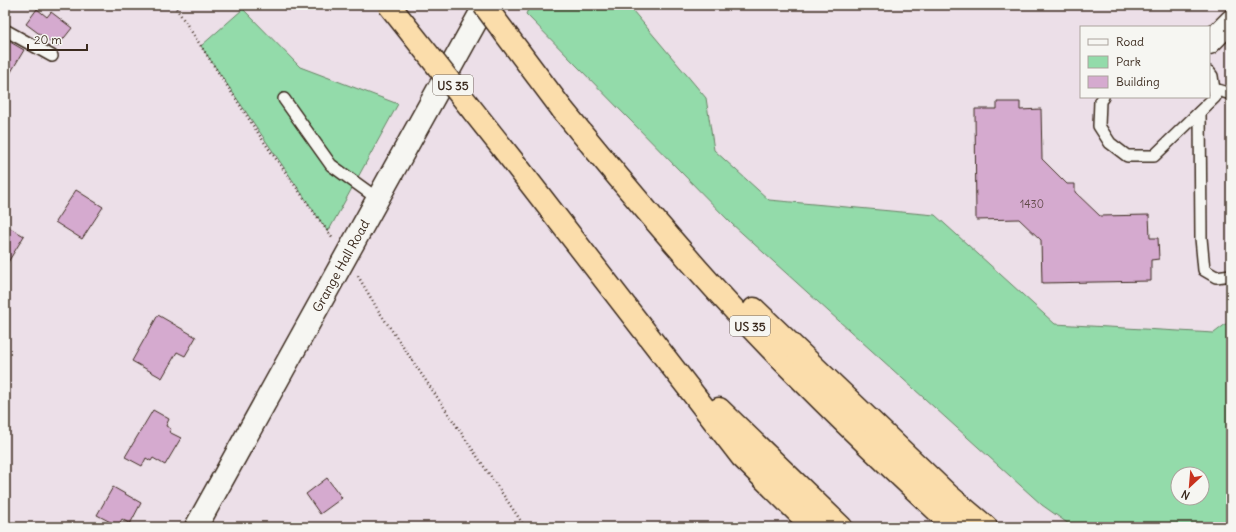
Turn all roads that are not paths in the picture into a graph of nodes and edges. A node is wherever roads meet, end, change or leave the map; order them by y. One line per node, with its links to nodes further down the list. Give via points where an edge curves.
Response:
1 (389, 5): 16 (highway, US 35, bridge)
2 (484, 5): 13 (main road, Grange Hall Road); 14 (highway, US 35, bridge, via 562,109)
3 (1231, 21): 5 (main road)
4 (5, 30): 6 (lane)
5 (1210, 42)
6 (52, 56)
7 (1210, 73): 8 (lane)
8 (1214, 89): 9 (lane); 12 (lane, via 1215,97)
9 (1231, 94)
10 (1102, 98): 12 (lane, via 1099,126 1110,144 1127,156 1154,156)
11 (284, 99): 13 (lane, via 331,165)
12 (1200, 112): 15 (lane, via 1201,238 1204,270 1216,276)
13 (378, 199): 17 (main road, Grange Hall Road)
14 (643, 207): 20 (highway, US 35, via 797,375 875,453); 21 (highway, via 807,359 948,495)
15 (1231, 275)
16 (607, 283): 18 (highway, via 742,457); 19 (highway, US 35, via 714,404)
17 (203, 524)
18 (813, 527)
19 (841, 527)
20 (955, 527)
21 (986, 527)

